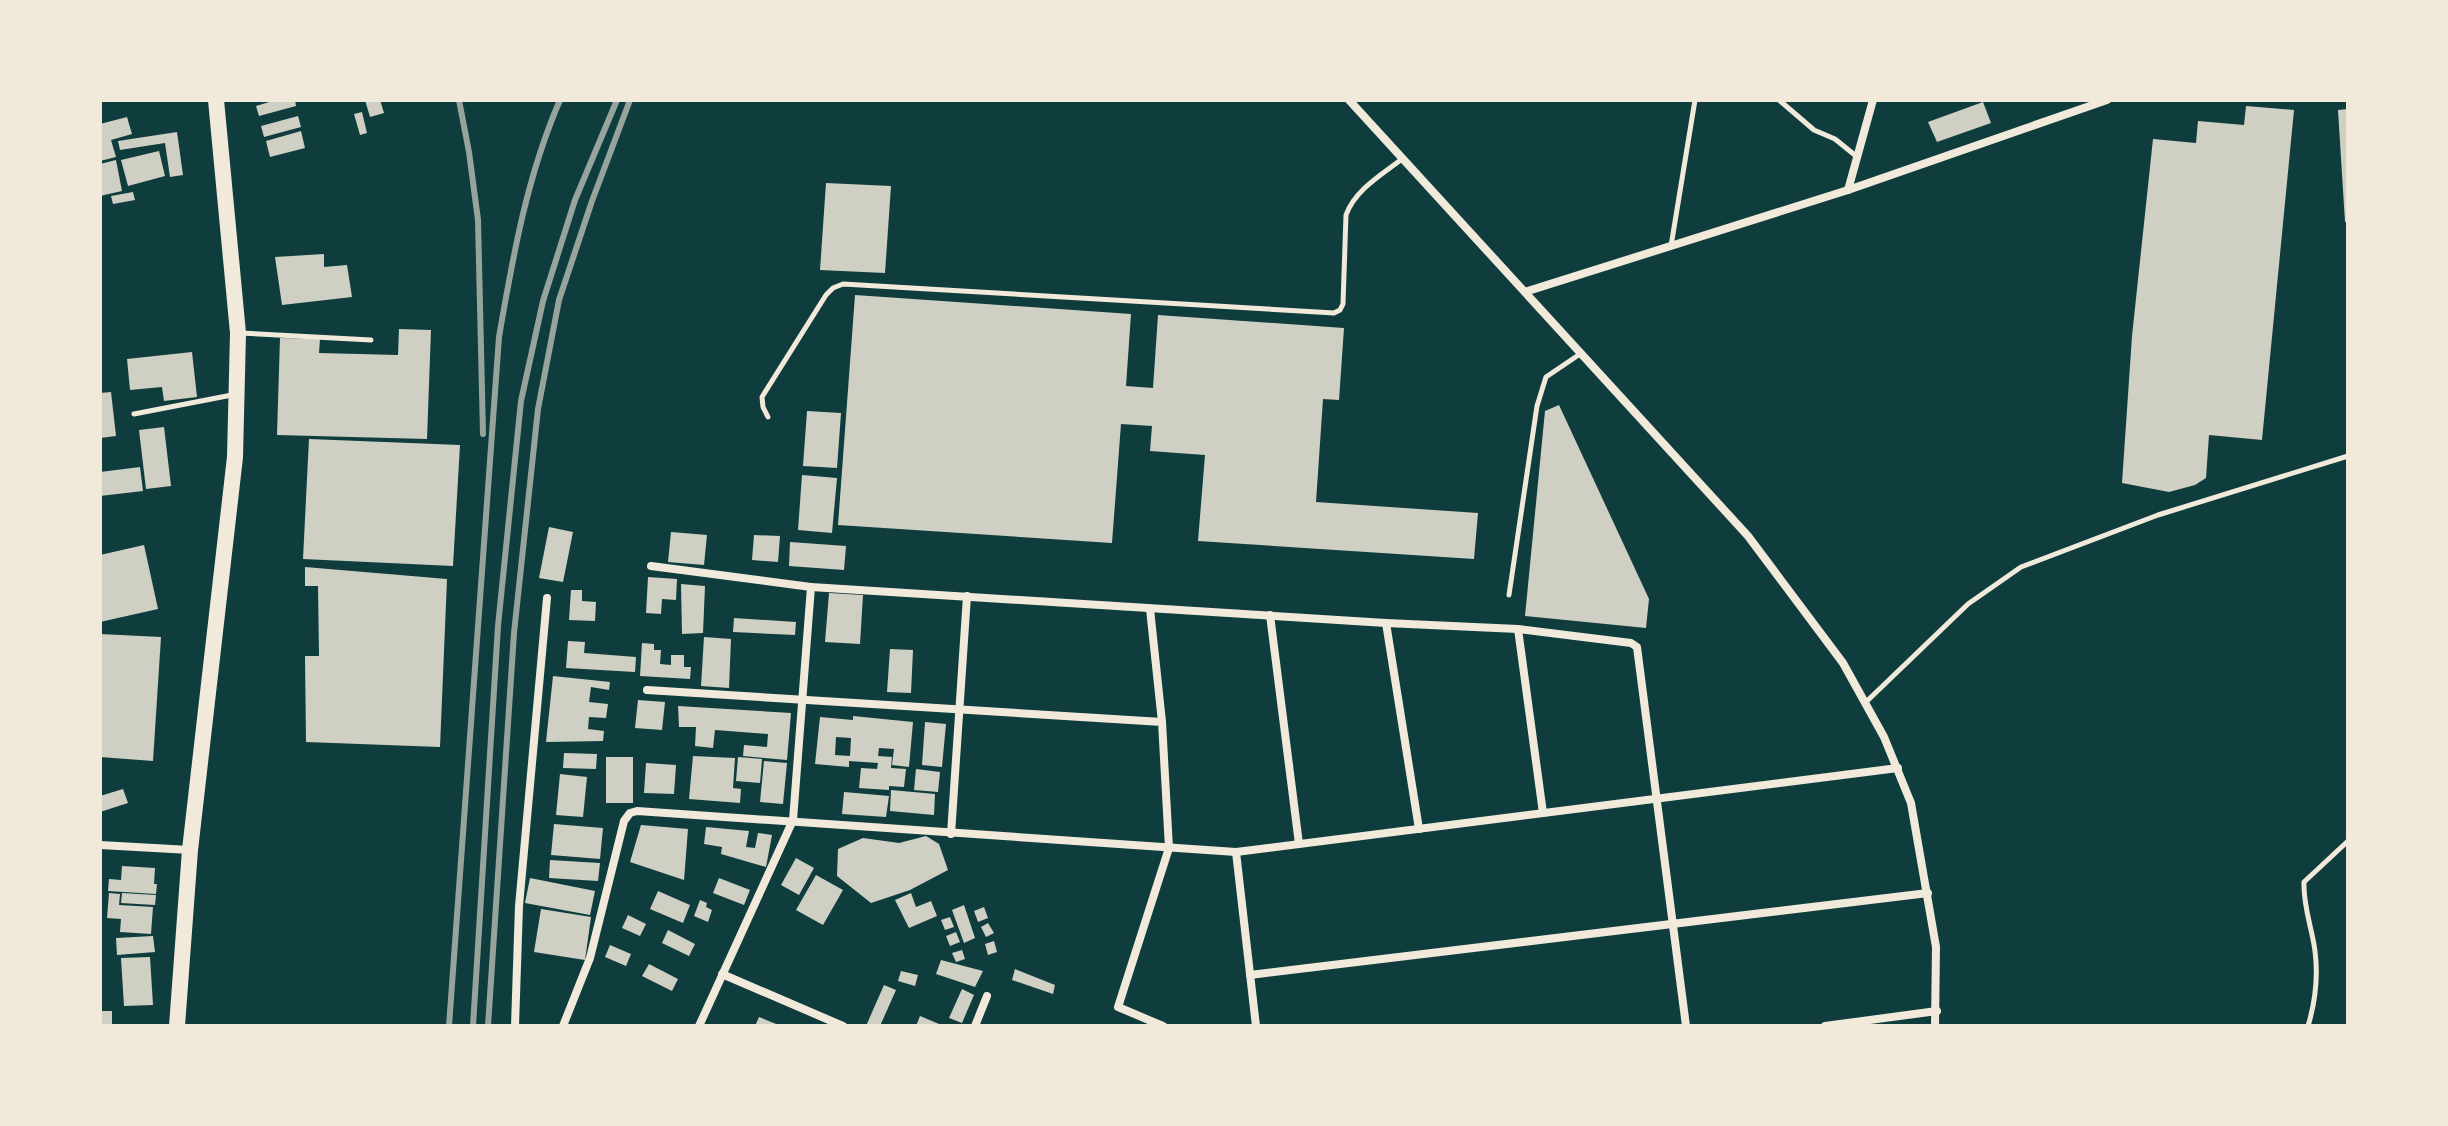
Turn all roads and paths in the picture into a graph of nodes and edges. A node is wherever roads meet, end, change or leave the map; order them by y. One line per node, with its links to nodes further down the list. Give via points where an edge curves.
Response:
1 (216, 100): 12 (main road)
2 (1349, 100): 8 (street)
3 (1695, 100): 10 (lane)
4 (1779, 100): 7 (lane)
5 (1873, 100): 7 (street)
6 (2107, 100): 9 (street)
7 (1857, 157): 9 (street)
8 (1403, 158): 11 (street); 17 (lane, via 1350,204 1343,304 1334,313 843,284 826,295 762,397)
9 (1848, 190): 10 (street)
10 (1671, 247): 11 (street)
11 (1525, 292): 14 (street)
12 (238, 333): 13 (lane); 15 (main road)
13 (371, 340)
14 (1581, 353): 21 (lane, via 1546,377 1537,406); 30 (street, via 1748,536)
15 (237, 394): 16 (lane); 43 (main road, via 235,457)
16 (134, 414)
17 (768, 417)
18 (2348, 456): 30 (lane, via 2158,515 2021,567 1968,604)
19 (651, 566): 20 (street)
20 (811, 587): 22 (street); 29 (street)
21 (1509, 595)
22 (967, 596): 24 (street); 31 (street)
23 (547, 598): 52 (street, via 519,906)
24 (1150, 609): 25 (street); 32 (street)
25 (1270, 615): 26 (street); 40 (street)
26 (1386, 623): 27 (street); 37 (street)
27 (1518, 629): 34 (street, via 1625,640 1637,647); 35 (street)
28 (647, 690): 29 (street)
29 (804, 700): 31 (street); 36 (street)
30 (1866, 702): 33 (street)
31 (960, 709): 32 (street); 38 (street)
32 (1162, 722): 42 (street)
33 (1898, 768): 34 (street); 45 (street, via 1911,803)
34 (1657, 799): 35 (street); 46 (street)
35 (1543, 813): 37 (street)
36 (793, 820): 38 (street); 47 (street); 53 (street, via 630,813 590,958)
37 (1419, 829): 40 (street)
38 (951, 834): 42 (street)
39 (2348, 841): 62 (lane, via 2304,882 2315,952 2314,1007)
40 (1299, 844): 44 (street)
41 (100, 845): 43 (street)
42 (1169, 848): 44 (street); 57 (street, via 1118,1007)
43 (190, 850): 51 (main road)
44 (1236, 852): 48 (street)
45 (1928, 893): 46 (street); 50 (street)
46 (1673, 924): 48 (street); 59 (street)
47 (722, 974): 54 (street); 55 (street)
48 (1250, 975): 58 (street)
49 (987, 996): 56 (street)
50 (1937, 1011): 60 (street); 61 (street)
51 (177, 1026)
52 (515, 1026)
53 (563, 1026)
54 (699, 1026)
55 (843, 1026)
56 (975, 1026)
57 (1163, 1026)
58 (1256, 1026)
59 (1686, 1026)
60 (1825, 1026)
61 (1935, 1026)
62 (2308, 1026)

